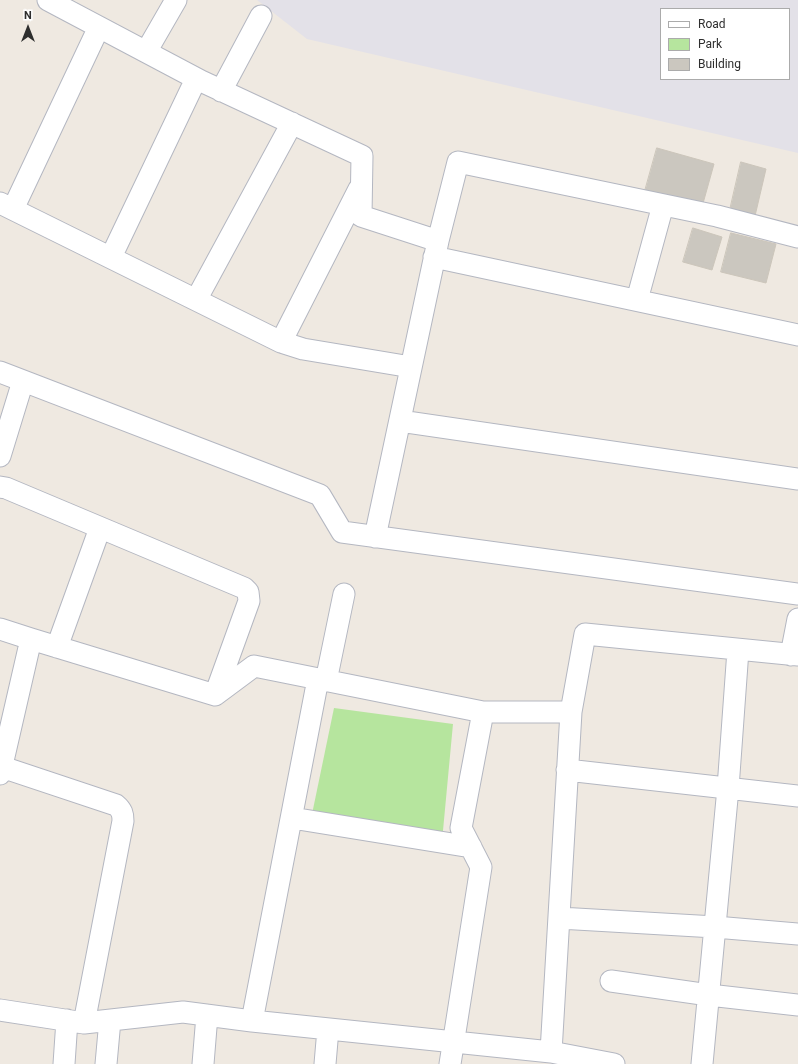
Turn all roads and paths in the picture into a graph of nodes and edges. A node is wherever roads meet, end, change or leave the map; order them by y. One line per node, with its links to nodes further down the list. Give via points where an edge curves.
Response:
1 (176, 0): 5 (street)
2 (56, 2): 4 (street)
3 (261, 16): 7 (street)
4 (99, 27): 5 (street); 11 (street)
5 (146, 52): 6 (street)
6 (196, 79): 7 (street); 14 (street)
7 (221, 91): 8 (street)
8 (292, 123): 9 (street, via 362,156); 15 (street)
9 (362, 185): 13 (street, via 361,216); 18 (street)
10 (663, 205): 12 (street); 13 (street, via 458,162); 16 (street)
11 (6, 206): 14 (street)
12 (798, 236)
13 (436, 249): 16 (street); 19 (street)
14 (111, 257): 15 (street)
15 (196, 300): 18 (street)
16 (637, 300): 17 (street)
17 (798, 335)
18 (281, 342): 19 (street, via 303,349)
19 (411, 367): 22 (street)
20 (0, 372): 21 (street)
21 (23, 381): 23 (street); 27 (street, via 320,495 342,532)
22 (400, 421): 24 (street); 27 (street)
23 (0, 456)
24 (798, 479)
25 (0, 487): 26 (street)
26 (100, 528): 33 (street); 37 (street, via 244,588 248,592 249,601)
27 (375, 537): 29 (street)
28 (344, 594): 36 (street)
29 (798, 594)
30 (798, 619): 35 (street)
31 (0, 629): 32 (street)
32 (31, 639): 33 (street); 40 (street)
33 (57, 647): 37 (street)
34 (738, 650): 35 (street); 39 (street, via 586,634); 42 (street)
35 (795, 655)
36 (322, 680): 37 (street, via 254,666); 38 (street); 44 (street)
37 (215, 695)
38 (483, 712): 39 (street); 45 (street, via 461,828)
39 (571, 712): 41 (street)
40 (1, 770): 56 (street, via 116,805 124,815)
41 (567, 770): 42 (street); 46 (street)
42 (728, 788): 43 (street); 47 (street)
43 (798, 796)
44 (292, 818): 45 (street); 55 (street)
45 (471, 847): 58 (street, via 481,867)
46 (559, 918): 47 (street); 59 (street)
47 (715, 927): 48 (street); 50 (street)
48 (798, 934)
49 (611, 981): 50 (street)
50 (709, 995): 51 (street); 67 (street)
51 (798, 1005)
52 (1, 1015): 56 (street)
53 (207, 1015): 54 (street, via 183,1012); 55 (street); 63 (street)
54 (110, 1020): 56 (street); 62 (street)
55 (252, 1021): 57 (street)
56 (76, 1022): 61 (street)
57 (328, 1029): 58 (street); 64 (street)
58 (454, 1042): 59 (street); 65 (street)
59 (551, 1052): 60 (street)
60 (573, 1060): 66 (street)
61 (64, 1064)
62 (106, 1064)
63 (203, 1064)
64 (326, 1064)
65 (450, 1064)
66 (614, 1064)
67 (702, 1064)

